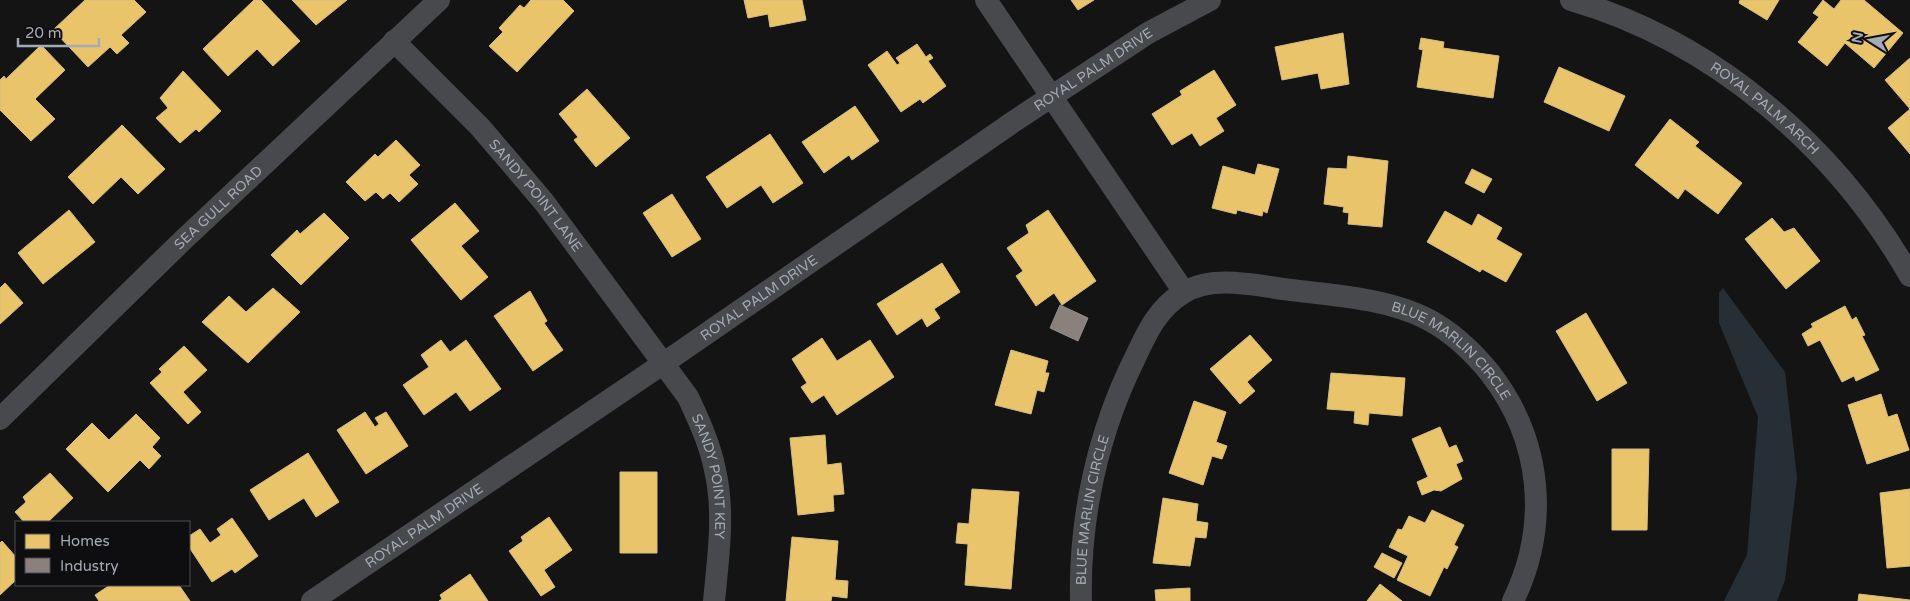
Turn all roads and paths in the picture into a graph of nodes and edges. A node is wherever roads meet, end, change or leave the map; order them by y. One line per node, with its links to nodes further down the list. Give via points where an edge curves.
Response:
1 (439, 0): 5 (street, SEA GULL ROAD)
2 (986, 0): 6 (street)
3 (1210, 0): 6 (street, ROYAL PALM DRIVE, via 1148,33)
4 (1571, 0): 7 (street, ROYAL PALM ARCH, via 1642,26 1705,59 1792,128 1866,206)
5 (394, 41): 9 (street, SANDY POINT LANE, via 480,127 544,202); 10 (street, SEA GULL ROAD)
6 (1052, 98): 8 (street); 9 (street, ROYAL PALM DRIVE)
7 (1910, 276)
8 (1184, 292): 13 (street, BLUE MARLIN CIRCLE, via 1167,304 1152,323 1122,383 1101,443 1088,506 1080,579); 14 (street, BLUE MARLIN CIRCLE, via 1218,282 1318,293 1398,307 1428,319 1456,337 1506,394 1531,453 1537,493 1536,522 1527,570)
9 (664, 363): 11 (street, ROYAL PALM DRIVE); 12 (street, SANDY POINT KEY, via 688,397 705,433 716,471 719,502)
10 (0, 419)
11 (312, 601)
12 (714, 601)
13 (1081, 601)
14 (1514, 601)

